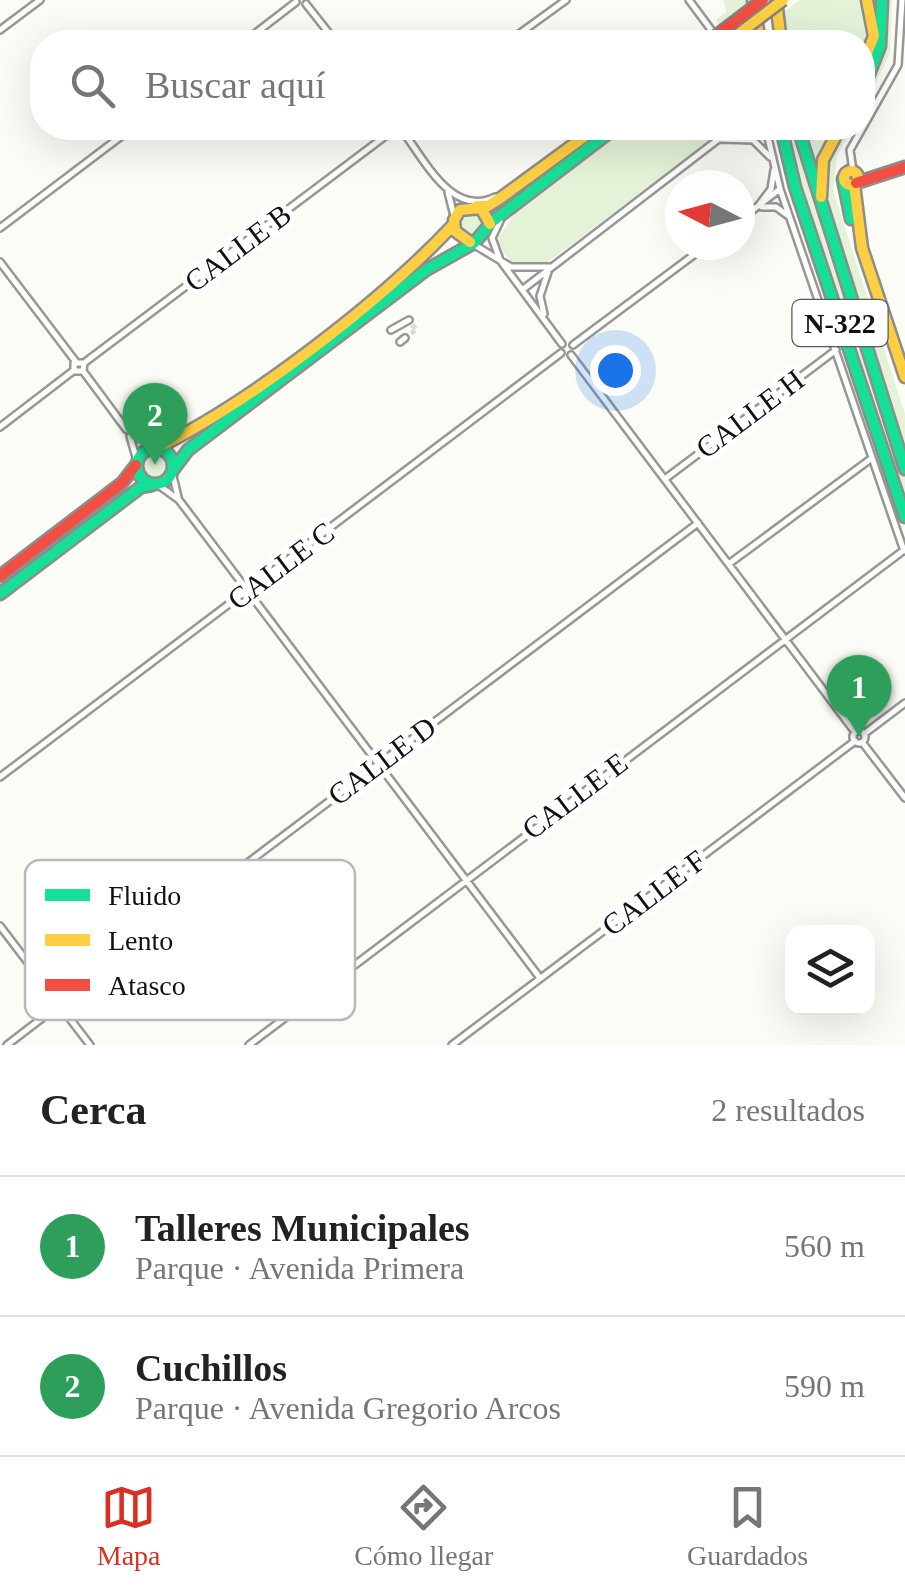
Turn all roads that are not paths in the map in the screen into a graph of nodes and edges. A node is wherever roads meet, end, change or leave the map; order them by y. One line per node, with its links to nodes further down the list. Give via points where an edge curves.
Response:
1 (40, 0): 12 (street)
2 (566, 0): 15 (street)
3 (689, 0): 16 (street)
4 (758, 0): 17 (main road, bridge); 19 (main road)
5 (776, 0): 20 (main road)
6 (783, 0): 18 (main road, bridge)
7 (867, 0): 21 (main road)
8 (882, 0): 22 (main road)
9 (902, 0): 23 (street, via 898,66)
10 (295, 1): 11 (street); 13 (street)
11 (307, 2): 14 (street)
12 (0, 30)
13 (259, 30)
14 (327, 30)
15 (525, 30)
16 (706, 30)
17 (719, 30)
18 (744, 30)
19 (761, 30)
20 (780, 30)
21 (873, 30)
22 (875, 59)
23 (875, 106)
24 (116, 140): 50 (street)
25 (377, 140): 66 (street, CALLE B)
26 (413, 140): 40 (street)
27 (580, 140): 43 (main road, via 488,206)
28 (599, 140): 51 (main road, via 526,194)
29 (720, 140): 56 (street)
30 (751, 140): 36 (street)
31 (773, 140): 36 (street)
32 (777, 140): 78 (main road, N-322)
33 (801, 140): 47 (main road, N-322)
34 (834, 140): 47 (main road, via 823,160)
35 (856, 140): 39 (street, via 848,163)
36 (772, 160): 38 (street)
37 (905, 166): 39 (main road)
38 (774, 168): 41 (street); 42 (street)
39 (853, 178): 67 (main road, via 844,197)
40 (448, 190): 43 (street); 49 (street)
41 (780, 190): 42 (street); 44 (street); 48 (street)
42 (769, 192): 45 (street)
43 (471, 204): 49 (main road); 51 (main road, via 489,216)
44 (755, 209)
45 (755, 209)
46 (755, 210): 48 (street, via 776,207)
47 (821, 211): 73 (main road, N-322)
48 (791, 219): 63 (street)
49 (454, 222): 52 (main road, via 460,237); 70 (main road, via 420,259 276,368 190,432)
50 (0, 228)
51 (491, 232): 52 (main road); 53 (street)
52 (476, 244): 53 (street); 74 (main road, via 461,247 198,442)
53 (500, 260): 56 (street, via 525,270); 57 (street)
54 (687, 260): 62 (street)
55 (0, 262): 66 (street)
56 (551, 268): 57 (street); 59 (street, via 540,296)
57 (522, 290): 59 (street)
58 (408, 320): 60 (street)
59 (549, 326): 61 (street)
60 (391, 330)
61 (562, 344): 62 (street); 64 (street)
62 (573, 345): 65 (street)
63 (836, 350): 71 (street); 75 (street, CALLE H)
64 (561, 354): 65 (street); 83 (street, CALLE C)
65 (571, 355): 75 (street)
66 (81, 365): 68 (street); 69 (street)
67 (905, 377)
68 (0, 427)
69 (126, 429): 70 (street); 72 (street)
70 (156, 447): 72 (main road); 74 (main road, via 168,453)
71 (872, 458): 80 (street); 81 (street)
72 (137, 463): 76 (main road, via 140,478); 82 (main road, via 122,483)
73 (905, 469)
74 (173, 471): 76 (main road); 77 (street)
75 (665, 479): 79 (street)
76 (155, 484): 77 (street); 84 (main road, via 142,487)
77 (178, 500): 83 (street)
78 (905, 517)
79 (698, 522): 81 (street); 90 (street, CALLE D)
80 (904, 552): 85 (street, CALLE E)
81 (729, 564): 85 (street)
82 (2, 574)
83 (246, 590): 90 (street); 91 (street, CALLE C)
84 (0, 594)
85 (784, 639): 87 (street); 94 (street, CALLE E)
86 (905, 702): 88 (street)
87 (855, 732): 88 (street); 89 (street)
88 (864, 734): 89 (street)
89 (858, 741): 92 (street); 98 (street, CALLE F)
90 (379, 763): 93 (street, CALLE D); 94 (street)
91 (0, 777)
92 (905, 798)
93 (251, 860)
94 (466, 880): 97 (street, CALLE E); 98 (street)
95 (0, 926): 96 (street)
96 (25, 959)
97 (355, 964)
98 (540, 978): 105 (street, CALLE F)
99 (40, 1020): 102 (street)
100 (71, 1020): 103 (street)
101 (282, 1020): 104 (street, CALLE E)
102 (7, 1045)
103 (90, 1045)
104 (249, 1045)
105 (452, 1045)

